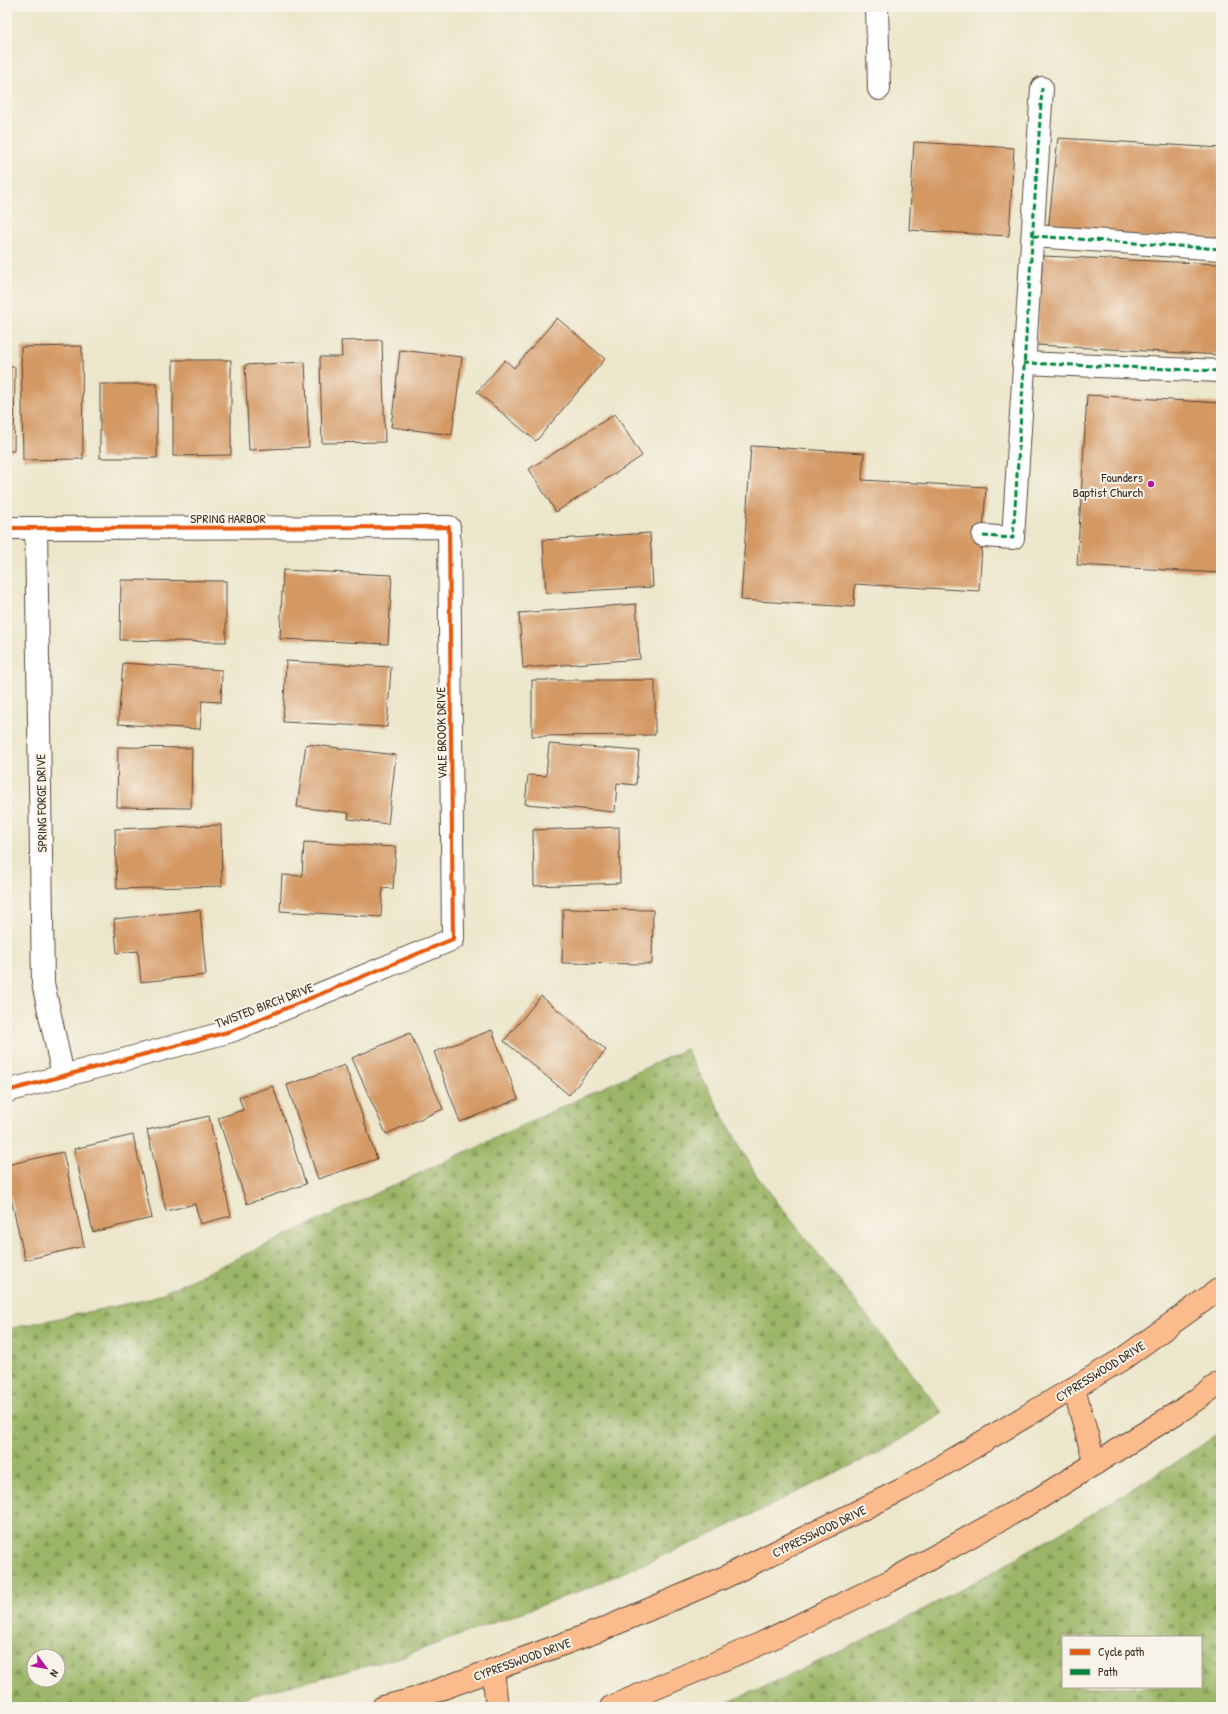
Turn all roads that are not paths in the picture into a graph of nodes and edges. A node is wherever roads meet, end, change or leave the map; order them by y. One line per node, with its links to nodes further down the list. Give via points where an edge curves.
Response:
1 (877, 7): 3 (street)
2 (1042, 88): 4 (street)
3 (879, 89)
4 (1033, 236): 5 (street); 6 (street)
5 (1221, 250)
6 (1023, 363): 7 (street); 11 (street, via 1013,538)
7 (1221, 371)
8 (449, 527): 10 (street, SPRING HARBOR); 12 (street, VALE BROOK DRIVE)
9 (7, 528): 10 (street, SPRING HARBOR)
10 (36, 528): 13 (street, SPRING FORGE DRIVE, via 43,983)
11 (983, 536)
12 (453, 938): 13 (street, TWISTED BIRCH DRIVE, via 231,1031)
13 (63, 1075): 14 (street, TWISTED BIRCH DRIVE)
14 (7, 1092)
15 (1221, 1288): 17 (main road, CYPRESSWOOD DRIVE, via 1121,1360)
16 (1221, 1382): 18 (main road, via 1183,1409)
17 (1074, 1388): 18 (main road); 19 (main road, CYPRESSWOOD DRIVE, via 904,1489 725,1577 601,1630)
18 (1094, 1464): 22 (main road, via 1038,1499 890,1581 760,1644)
19 (494, 1670): 20 (main road, CYPRESSWOOD DRIVE, via 411,1700); 21 (main road)
20 (383, 1707)
21 (497, 1707)
22 (611, 1707)

